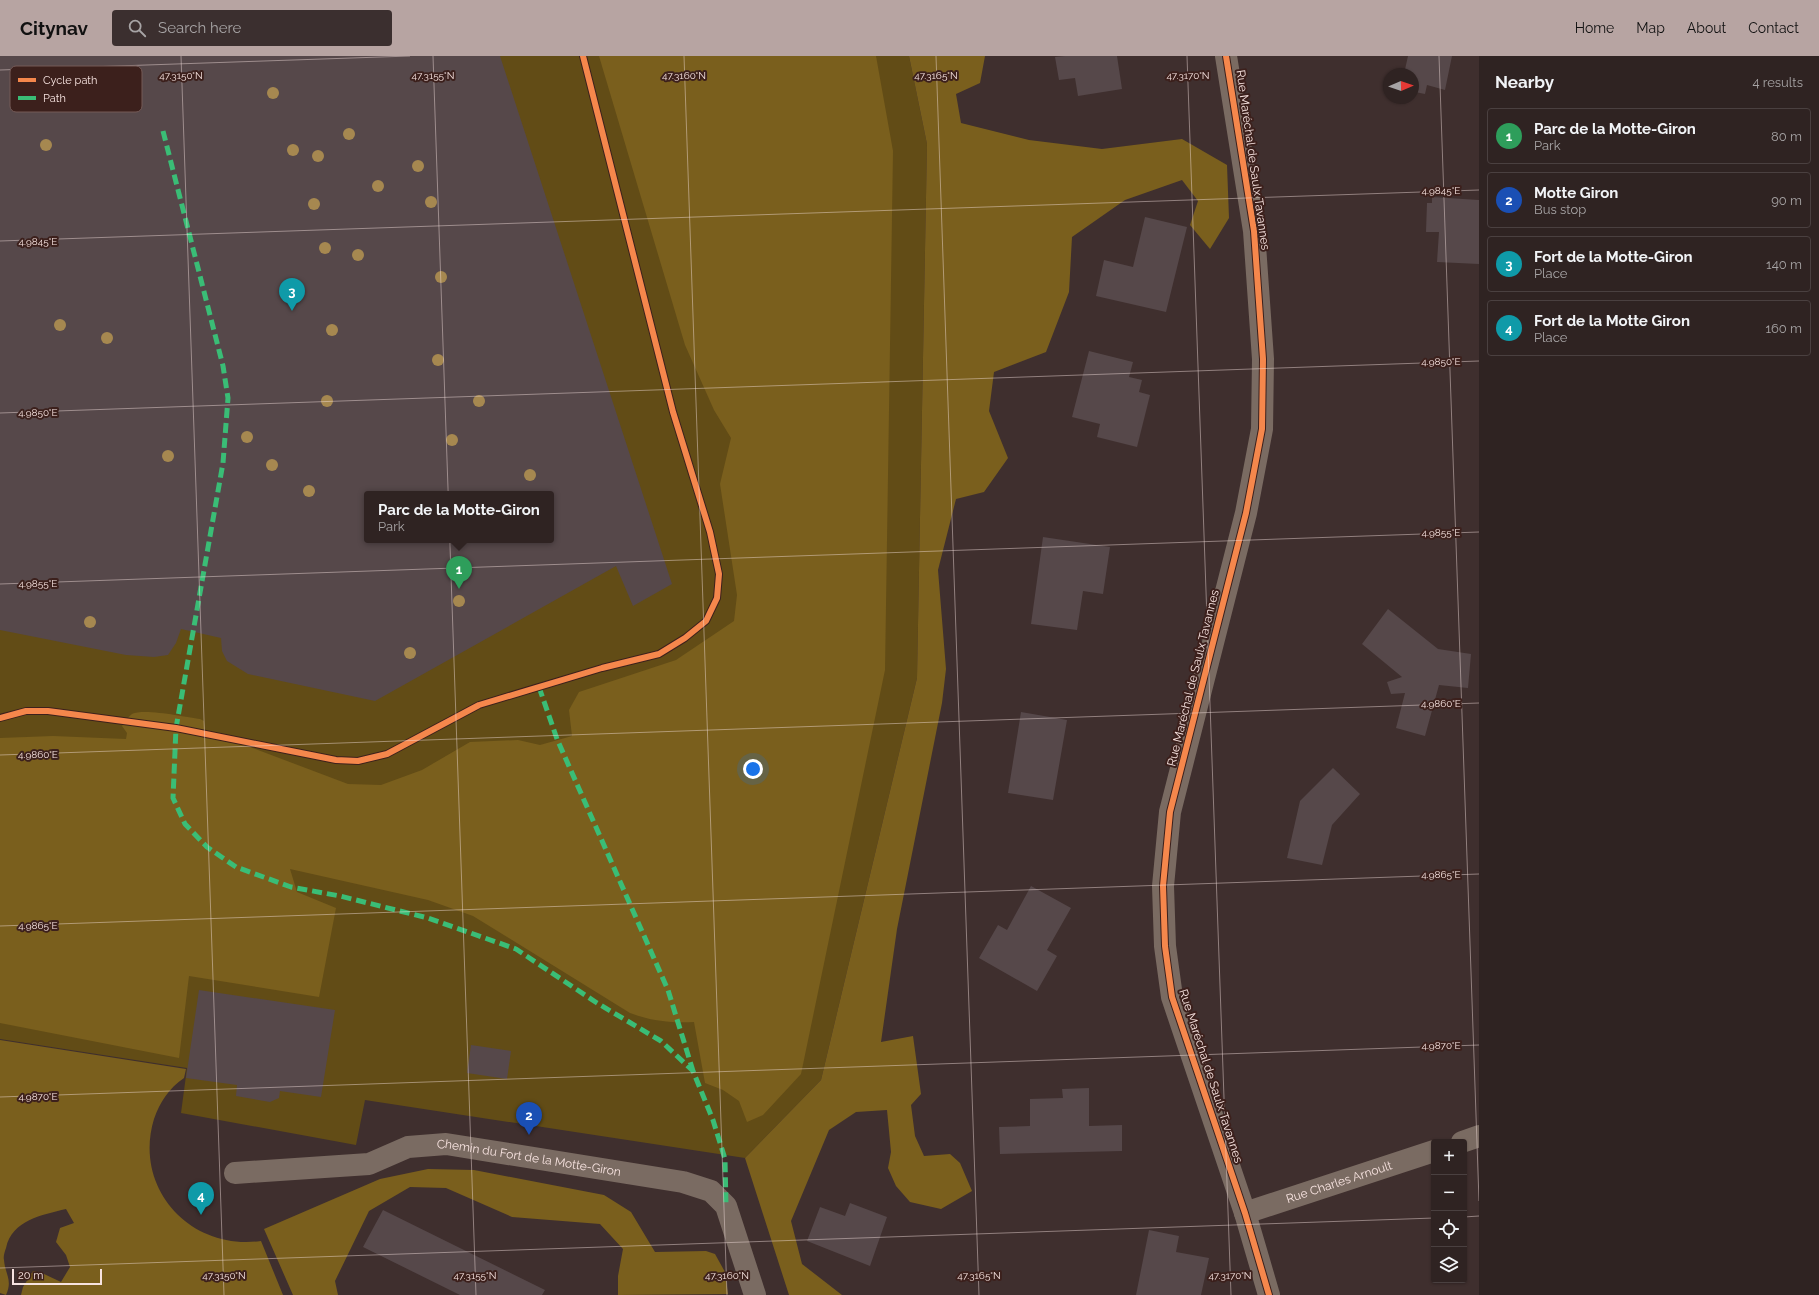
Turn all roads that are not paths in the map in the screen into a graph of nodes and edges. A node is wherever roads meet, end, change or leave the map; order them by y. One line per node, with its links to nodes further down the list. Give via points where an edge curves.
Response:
1 (1226, 56): 6 (street, Rue Maréchal de Saulx Tavannes, via 1254,231 1263,358 1262,429 1246,513 1170,812 1162,886 1165,946 1172,997)
2 (1479, 1136): 3 (street)
3 (1467, 1140)
4 (1431, 1152): 6 (street, Rue Charles Arnoult)
5 (234, 1173): 7 (street, Chemin du Fort de la Motte-Giron, via 369,1164 408,1147 446,1144 683,1182 711,1191 726,1206)
6 (1245, 1213): 8 (street, Rue Maréchal de Saulx Tavannes)
7 (755, 1295)
8 (1269, 1295)

